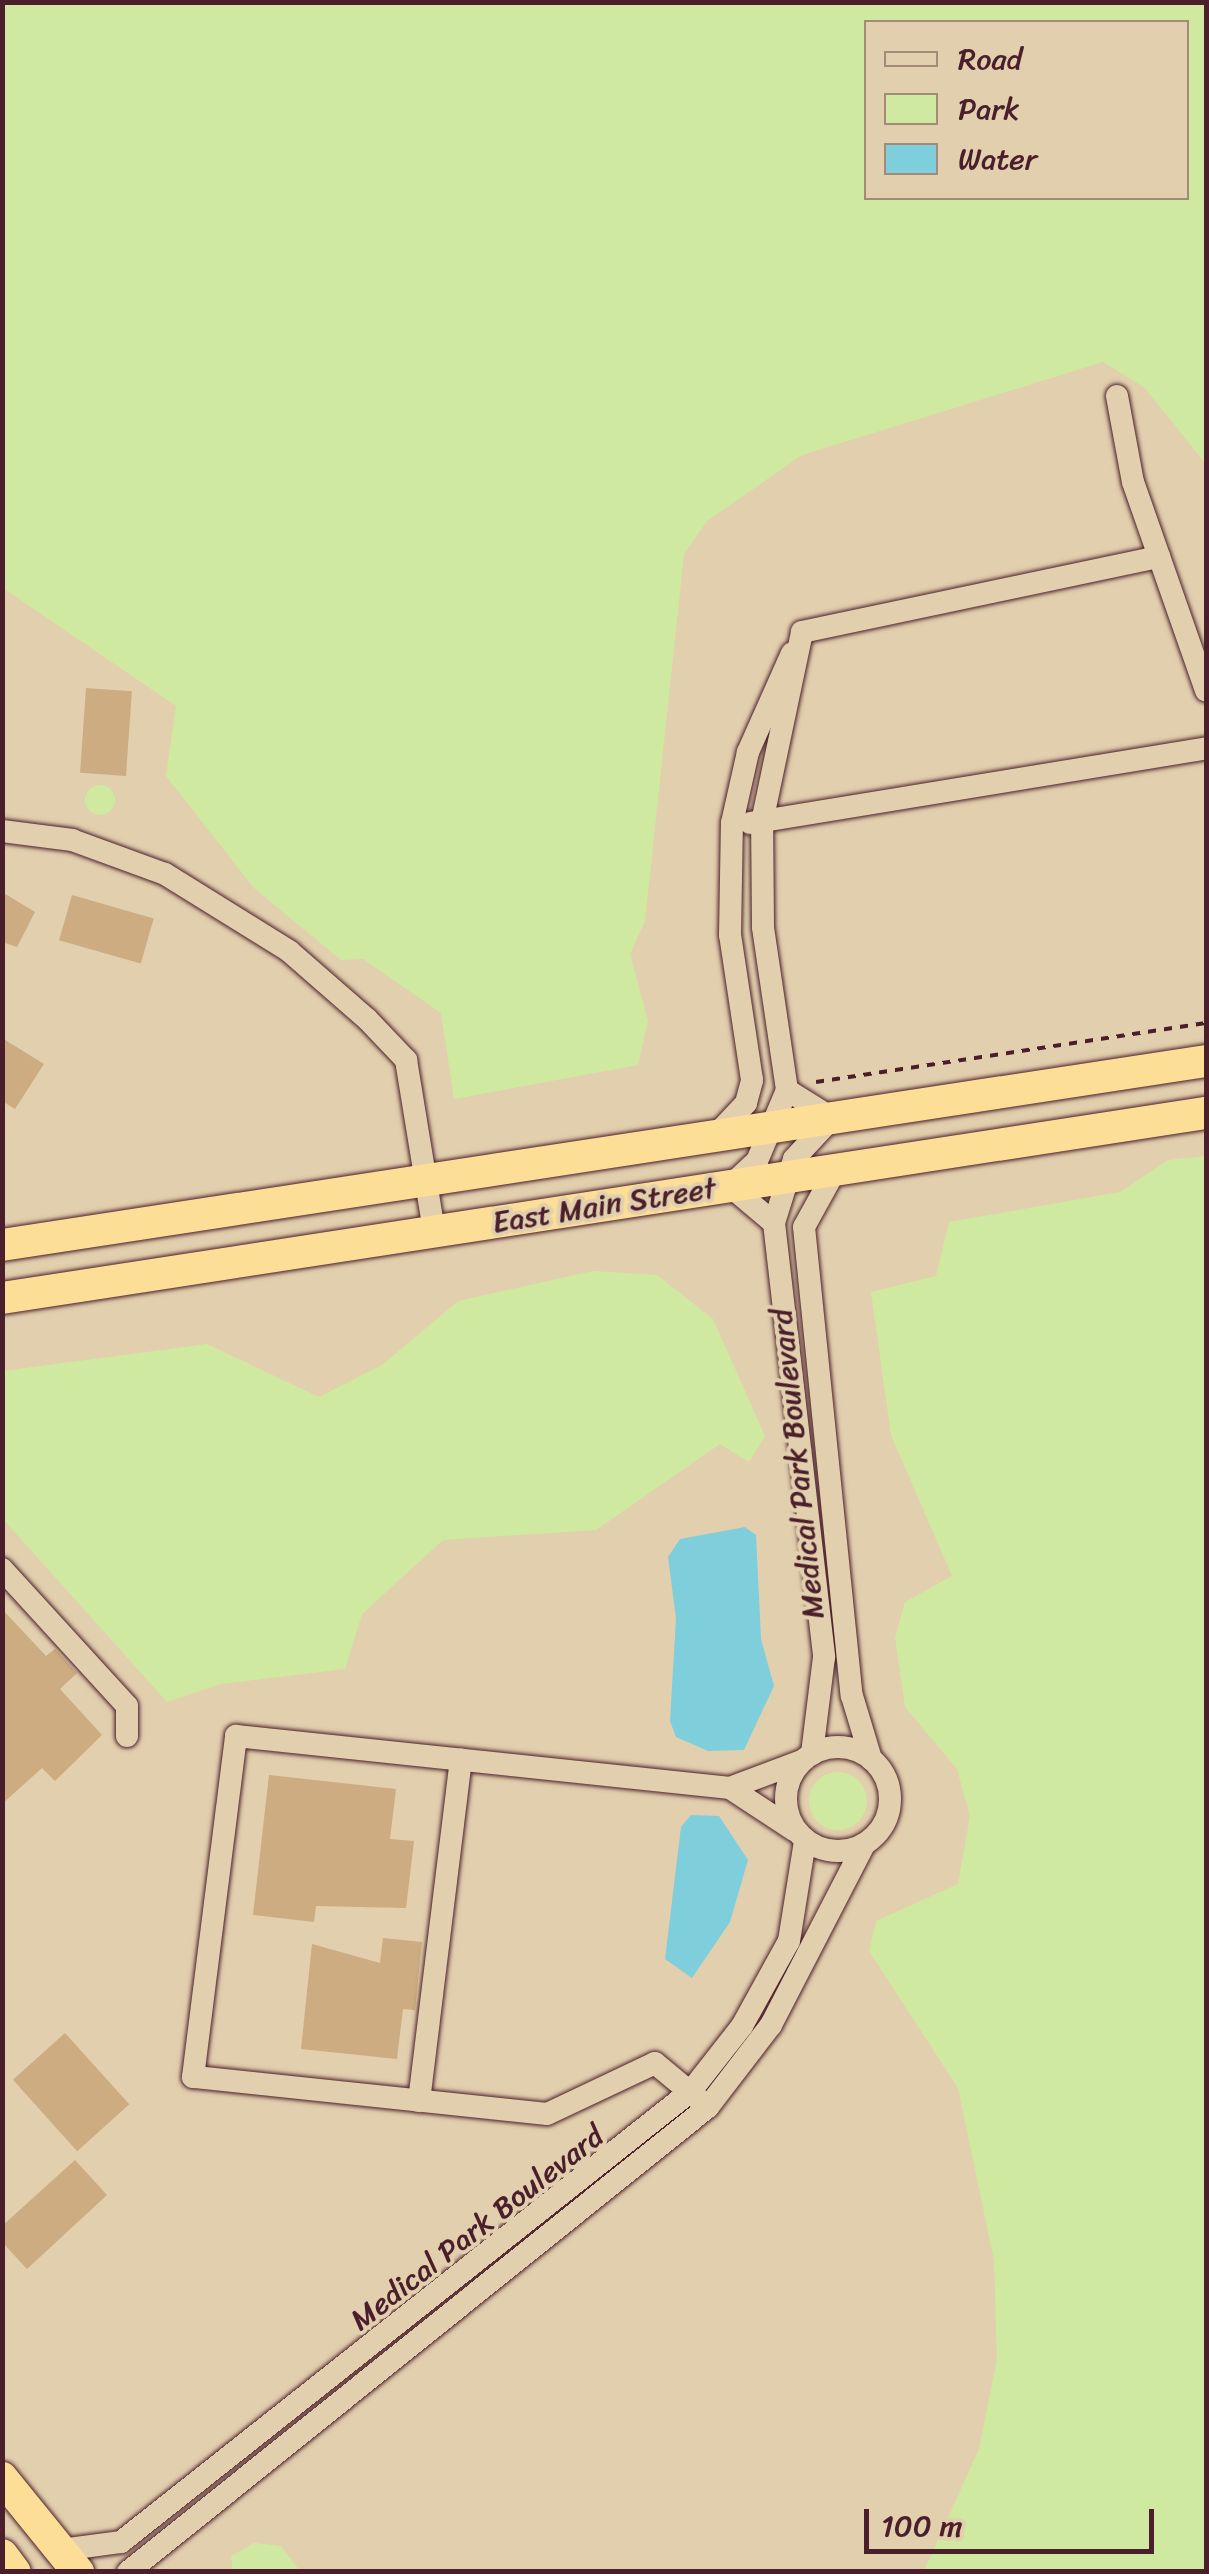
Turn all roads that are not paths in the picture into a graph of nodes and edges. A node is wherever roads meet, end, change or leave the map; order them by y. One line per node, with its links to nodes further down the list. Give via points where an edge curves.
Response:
1 (1116, 396): 2 (street)
2 (1159, 557): 3 (street); 4 (street)
3 (802, 632): 6 (street); 7 (street)
4 (1206, 691)
5 (1206, 748): 8 (street)
6 (748, 752): 7 (street); 9 (street)
7 (774, 758): 8 (street)
8 (762, 822): 9 (street); 12 (street, via 763,927)
9 (732, 823): 16 (street, via 730,935 752,1080 746,1103)
10 (2, 830): 19 (street, via 72,840 165,874 288,951 406,1060)
11 (1206, 1061): 14 (highway, East Main Street)
12 (787, 1087): 14 (street); 15 (street)
13 (1206, 1112): 17 (highway, East Main Street)
14 (832, 1118): 15 (highway, East Main Street); 18 (street, Medical Park Boulevard)
15 (777, 1127): 16 (highway, East Main Street); 20 (street)
16 (714, 1136): 19 (highway, East Main Street)
17 (836, 1169): 18 (highway, East Main Street); 25 (street, Medical Park Boulevard, via 810,1201 804,1227)
18 (784, 1177): 20 (highway, East Main Street); 21 (street, Medical Park Boulevard)
19 (426, 1181): 22 (street); 23 (highway, East Main Street)
20 (730, 1186): 21 (street); 22 (highway, East Main Street)
21 (774, 1223): 25 (street, Medical Park Boulevard)
22 (434, 1231): 24 (highway, East Main Street)
23 (2, 1245)
24 (2, 1298)
25 (818, 1483): 28 (street, Medical Park Boulevard, via 826,1693); 29 (street, Medical Park Boulevard, via 852,1696)
26 (2, 1569): 27 (street, via 127,1706)
27 (127, 1736)
28 (806, 1758): 29 (street, via 836,1747); 31 (street); 32 (street, via 785,1795)
29 (871, 1758): 33 (street, via 890,1804)
30 (460, 1760): 31 (street); 35 (street); 35 (street, via 236,1736 193,2077)
31 (730, 1788): 32 (street)
32 (800, 1836): 33 (street, via 840,1852); 34 (street, Medical Park Boulevard, via 789,1941)
33 (864, 1844): 34 (street, Medical Park Boulevard, via 771,2025)
34 (700, 2099): 35 (street, via 668,2070 641,2064 600,2097 547,2114); 36 (street, Medical Park Boulevard)
35 (419, 2101)
36 (494, 2268): 37 (street, Medical Park Boulevard); 38 (street, Medical Park Boulevard)
37 (326, 2385): 38 (street); 40 (street, Medical Park Boulevard, via 120,2542)
38 (340, 2405): 41 (street, Medical Park Boulevard)
39 (2, 2478): 40 (highway)
40 (69, 2561)
41 (128, 2572)

